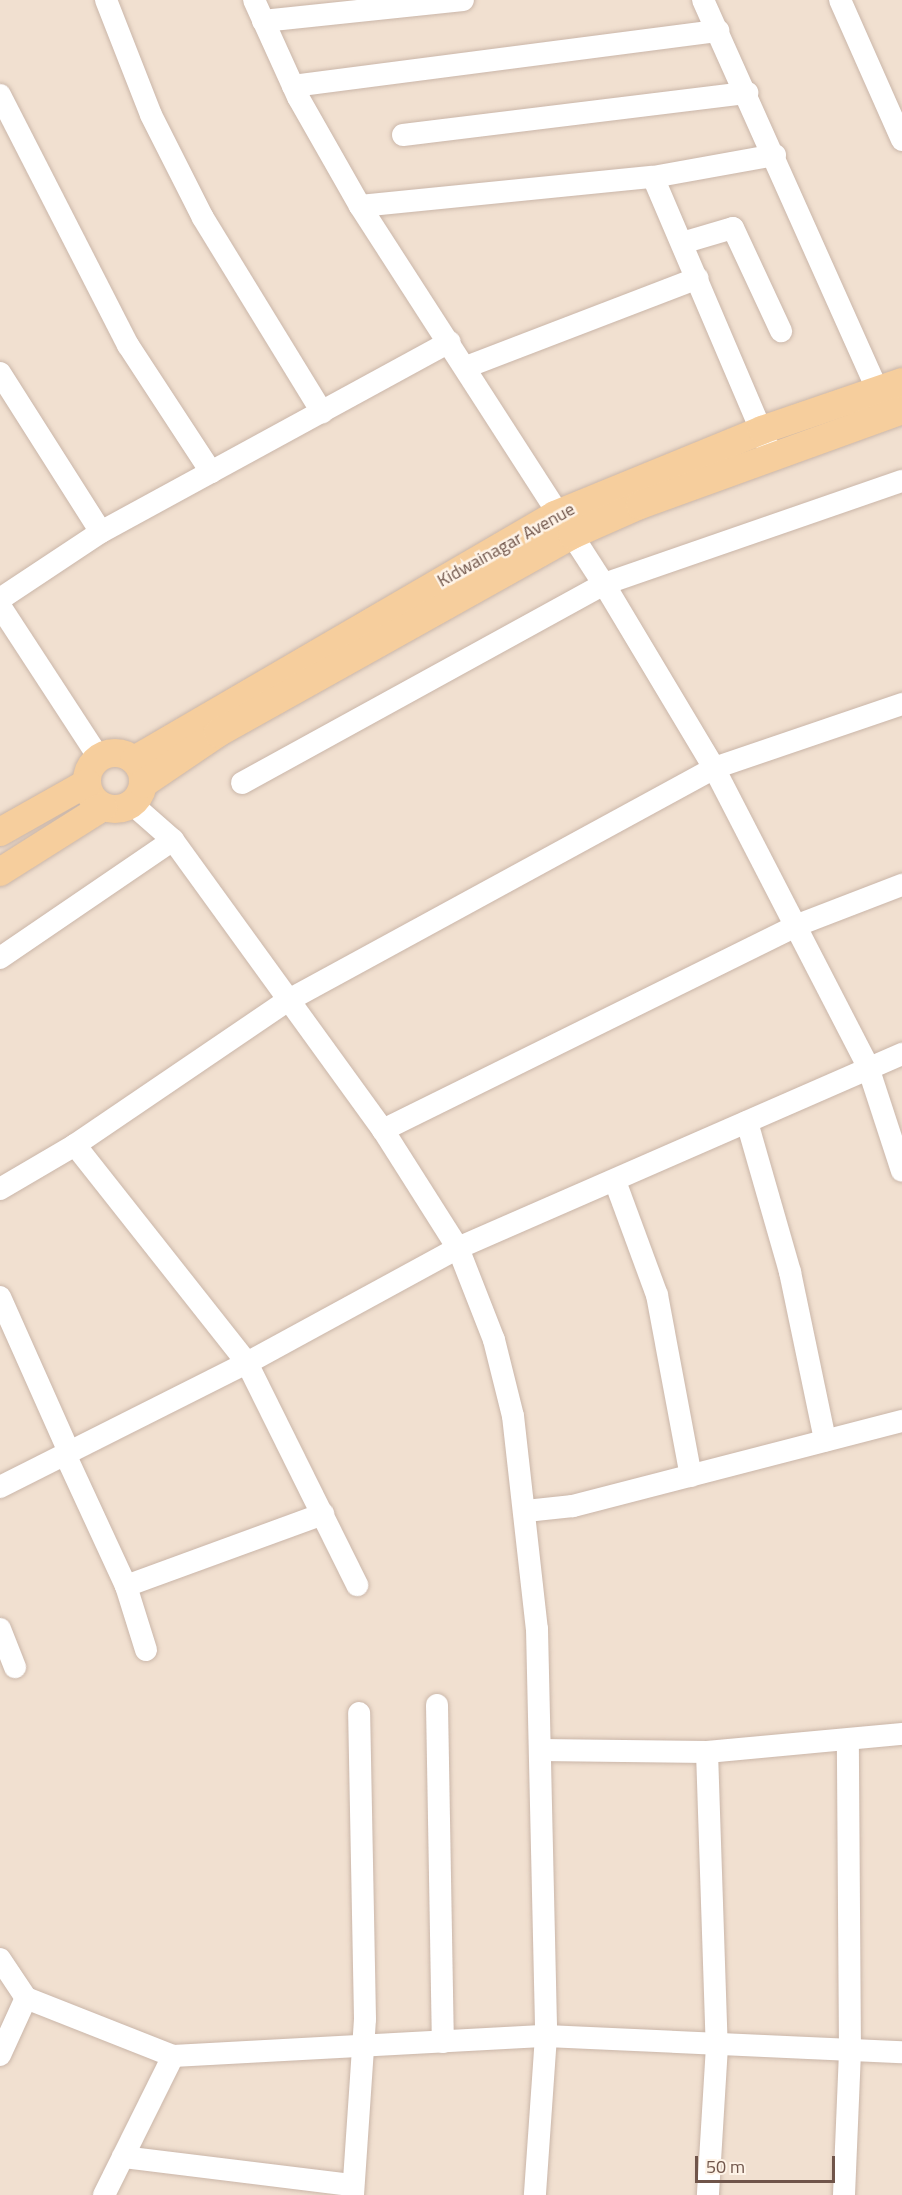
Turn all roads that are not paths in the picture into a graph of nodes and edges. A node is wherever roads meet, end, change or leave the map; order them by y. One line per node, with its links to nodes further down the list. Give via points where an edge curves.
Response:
1 (106, 0): 23 (street, via 151,115 203,218)
2 (254, 0): 6 (street)
3 (463, 0): 6 (street)
4 (703, 0): 7 (street)
5 (840, 0): 12 (street)
6 (263, 21): 8 (street)
7 (718, 31): 8 (street); 9 (street)
8 (293, 86): 15 (street)
9 (747, 93): 11 (street); 13 (street)
10 (0, 95): 25 (street, via 128,345)
11 (403, 135)
12 (902, 140)
13 (776, 155): 14 (street); 22 (street)
14 (653, 177): 15 (street); 16 (street)
15 (360, 206): 19 (street)
16 (682, 243): 17 (street); 18 (street, via 733,228)
17 (698, 278): 20 (street); 24 (street)
18 (781, 331)
19 (450, 342): 20 (street); 23 (street)
20 (466, 367): 27 (street)
21 (0, 373): 28 (street)
22 (892, 399): 24 (main road, Kidwainagar Avenue)
23 (322, 412): 25 (street)
24 (767, 443): 27 (main road, Kidwainagar Avenue)
25 (211, 472): 28 (street)
26 (902, 481): 29 (street)
27 (564, 525): 29 (street); 35 (main road, Kidwainagar Avenue)
28 (101, 532): 30 (street)
29 (604, 584): 34 (street); 37 (street)
30 (0, 598)
31 (0, 606): 33 (street)
32 (902, 704): 34 (street)
33 (99, 758): 35 (main road, via 120,753); 36 (main road, via 90,769)
34 (714, 768): 43 (street); 45 (street)
35 (136, 782): 38 (main road, via 118,809); 40 (street)
36 (87, 783): 38 (main road, via 92,797); 39 (main road)
37 (242, 783)
38 (104, 807): 41 (main road)
39 (0, 832)
40 (173, 840): 44 (street); 45 (street)
41 (0, 872)
42 (902, 885): 43 (street)
43 (795, 926): 47 (street); 49 (street)
44 (0, 958)
45 (287, 1002): 49 (street); 50 (street)
46 (902, 1054): 47 (street)
47 (868, 1067): 48 (street); 51 (street)
48 (747, 1122): 52 (street); 58 (street, via 790,1272)
49 (383, 1130): 54 (street)
50 (75, 1145): 53 (street); 56 (street)
51 (902, 1171)
52 (615, 1181): 54 (street); 60 (street, via 657,1295)
53 (0, 1189)
54 (458, 1248): 56 (street); 62 (street, via 494,1340 513,1416)
55 (0, 1297): 59 (street)
56 (247, 1363): 59 (street); 63 (street)
57 (902, 1421): 58 (street)
58 (825, 1440): 60 (street)
59 (67, 1453): 61 (street); 65 (street)
60 (691, 1476): 62 (street, via 573,1506)
61 (0, 1487)
62 (526, 1511): 73 (street, via 537,1629)
63 (323, 1514): 64 (street); 65 (street)
64 (357, 1585)
65 (126, 1586): 67 (street)
66 (0, 1629): 68 (street)
67 (146, 1650)
68 (15, 1667)
69 (437, 1705): 78 (street)
70 (359, 1713): 79 (street)
71 (902, 1734): 72 (street)
72 (848, 1742): 74 (street); 81 (street)
73 (540, 1750): 74 (street); 77 (street)
74 (707, 1752): 80 (street)
75 (0, 1959): 76 (street)
76 (26, 1998): 83 (street); 84 (street)
77 (546, 2036): 78 (street); 80 (street); 88 (street)
78 (443, 2042): 79 (street)
79 (362, 2046): 84 (street); 86 (street)
80 (717, 2046): 81 (street); 89 (street)
81 (850, 2052): 82 (street); 90 (street)
82 (902, 2052)
83 (0, 2055)
84 (173, 2056): 85 (street)
85 (123, 2157): 86 (street); 87 (street)
86 (353, 2190)
87 (104, 2195)
88 (535, 2195)
89 (708, 2195)
90 (844, 2195)

